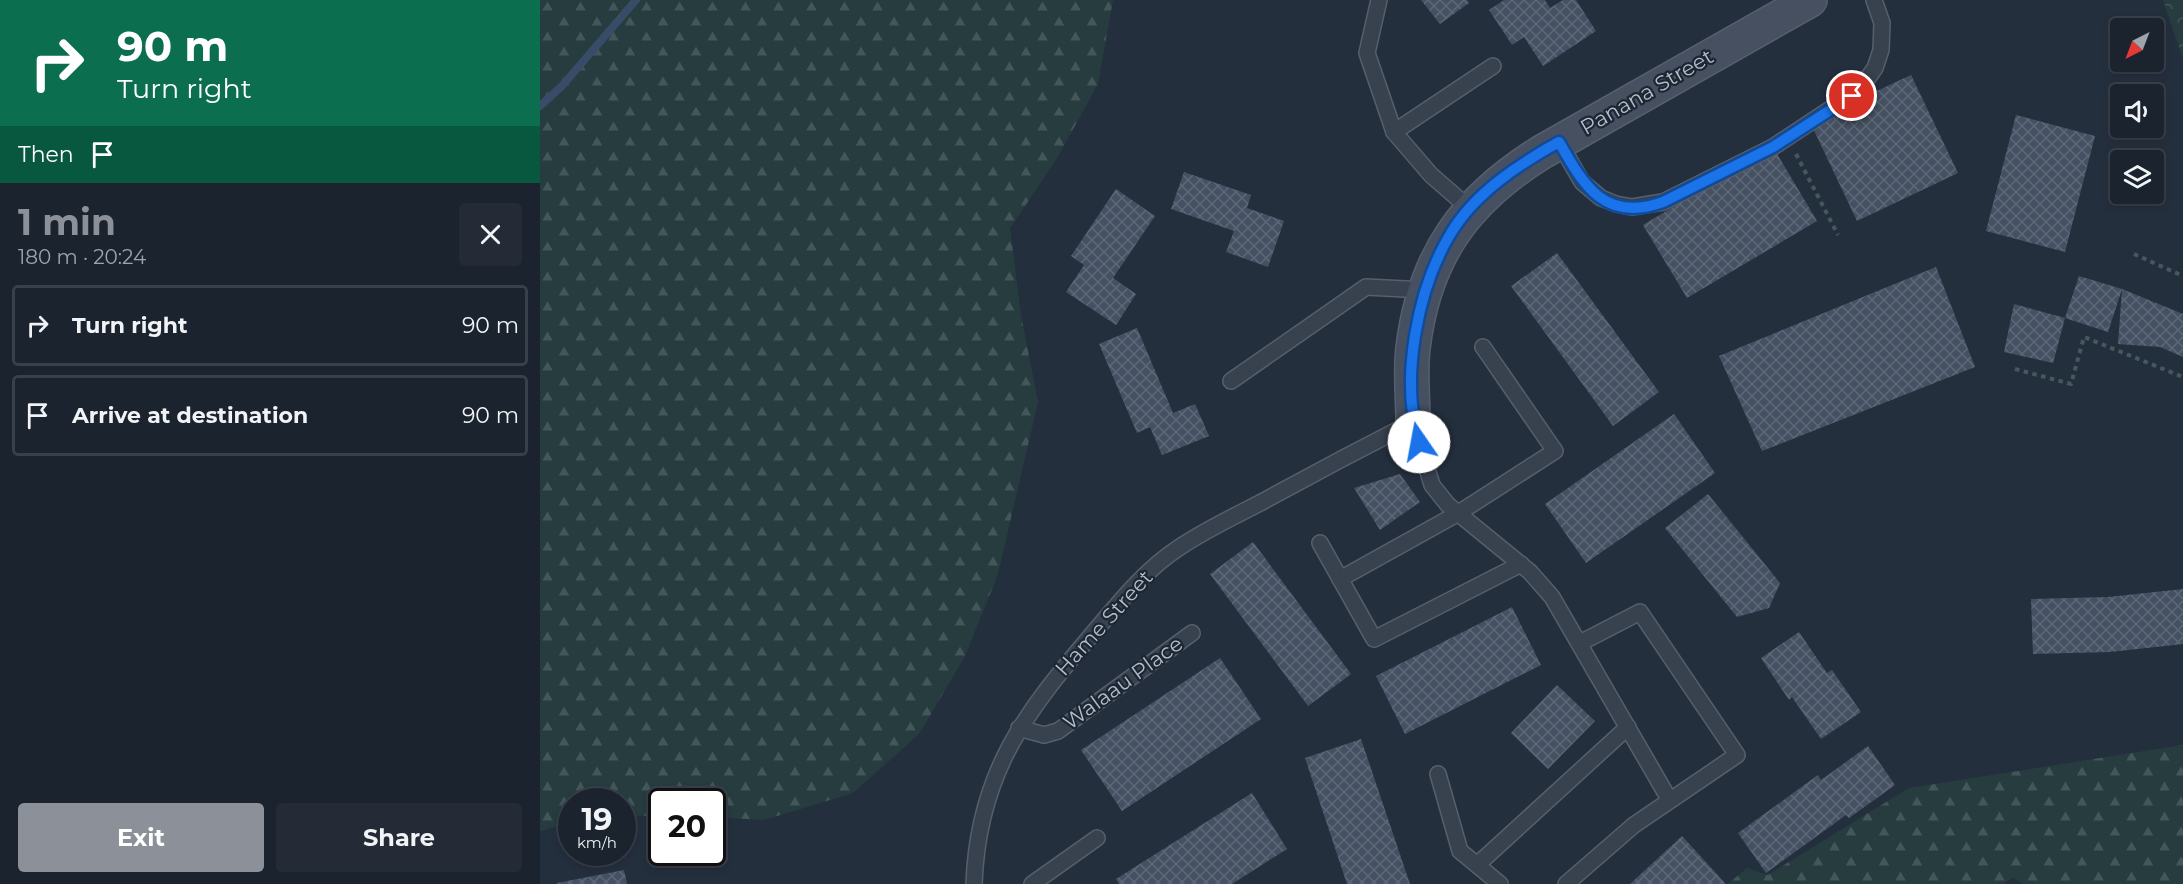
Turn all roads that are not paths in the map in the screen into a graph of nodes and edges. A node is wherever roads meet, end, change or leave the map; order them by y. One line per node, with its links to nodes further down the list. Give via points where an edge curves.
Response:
1 (1379, 0): 5 (lane, via 1367,53)
2 (1809, 0): 6 (street, Panana Street)
3 (1874, 0): 6 (lane, via 1882,23 1882,42 1870,76 1852,96 1773,147 1663,202 1640,207 1616,204 1588,188)
4 (1493, 66): 5 (lane)
5 (1394, 132): 7 (lane, via 1431,175)
6 (1559, 142): 7 (street, Panana Street, via 1516,168)
7 (1470, 209): 8 (street, Panana Street, via 1451,233)
8 (1425, 290): 10 (lane, via 1366,287); 11 (street, Panana Street, via 1413,349)
9 (1482, 347): 12 (lane, via 1555,451)
10 (1231, 381)
11 (1413, 422): 12 (lane, via 1432,485); 19 (lane, Hame Street, via 1203,533 1154,566 1053,681)
12 (1457, 514): 14 (lane); 15 (lane)
13 (1320, 543): 15 (lane)
14 (1521, 564): 15 (lane, via 1374,639); 17 (lane, via 1552,597)
15 (1340, 579)
16 (1192, 633): 19 (lane, Walaau Place, via 1058,731 1044,735)
17 (1580, 643): 18 (lane); 21 (lane, via 1641,612 1737,755)
18 (1628, 727): 21 (lane); 23 (lane)
19 (1019, 728): 24 (lane, Hame Street, via 992,783 980,831)
20 (1437, 774): 23 (lane, via 1460,851)
21 (1669, 799): 27 (lane)
22 (1097, 838): 25 (lane)
23 (1477, 865): 26 (lane)
24 (974, 884)
25 (1032, 884)
26 (1500, 884)
27 (1566, 884)

